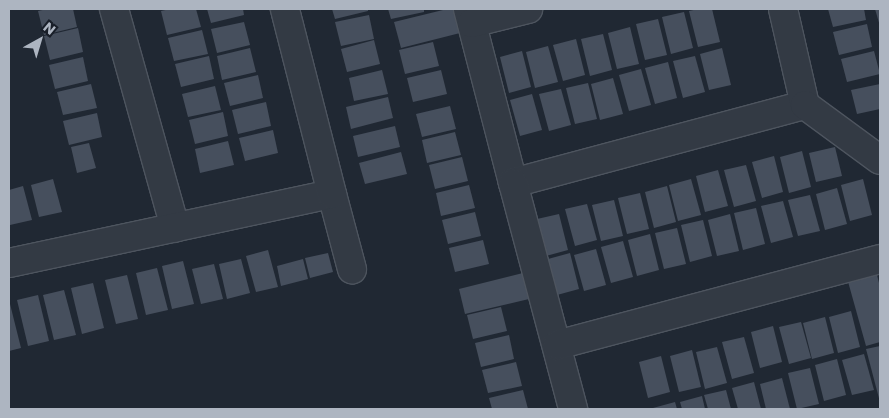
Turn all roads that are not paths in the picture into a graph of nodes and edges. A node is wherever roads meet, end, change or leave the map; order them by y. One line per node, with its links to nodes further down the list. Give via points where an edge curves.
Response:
1 (114, 9): 10 (lane)
2 (284, 9): 9 (lane)
3 (528, 9): 5 (lane)
4 (783, 9): 6 (lane)
5 (470, 16): 8 (lane)
6 (805, 104): 7 (lane); 8 (lane)
7 (880, 160)
8 (513, 183): 14 (lane)
9 (332, 194): 10 (lane); 13 (lane)
10 (175, 228): 12 (lane)
11 (880, 259): 14 (lane)
12 (9, 262)
13 (352, 269)
14 (557, 345): 15 (lane)
15 (573, 409)

